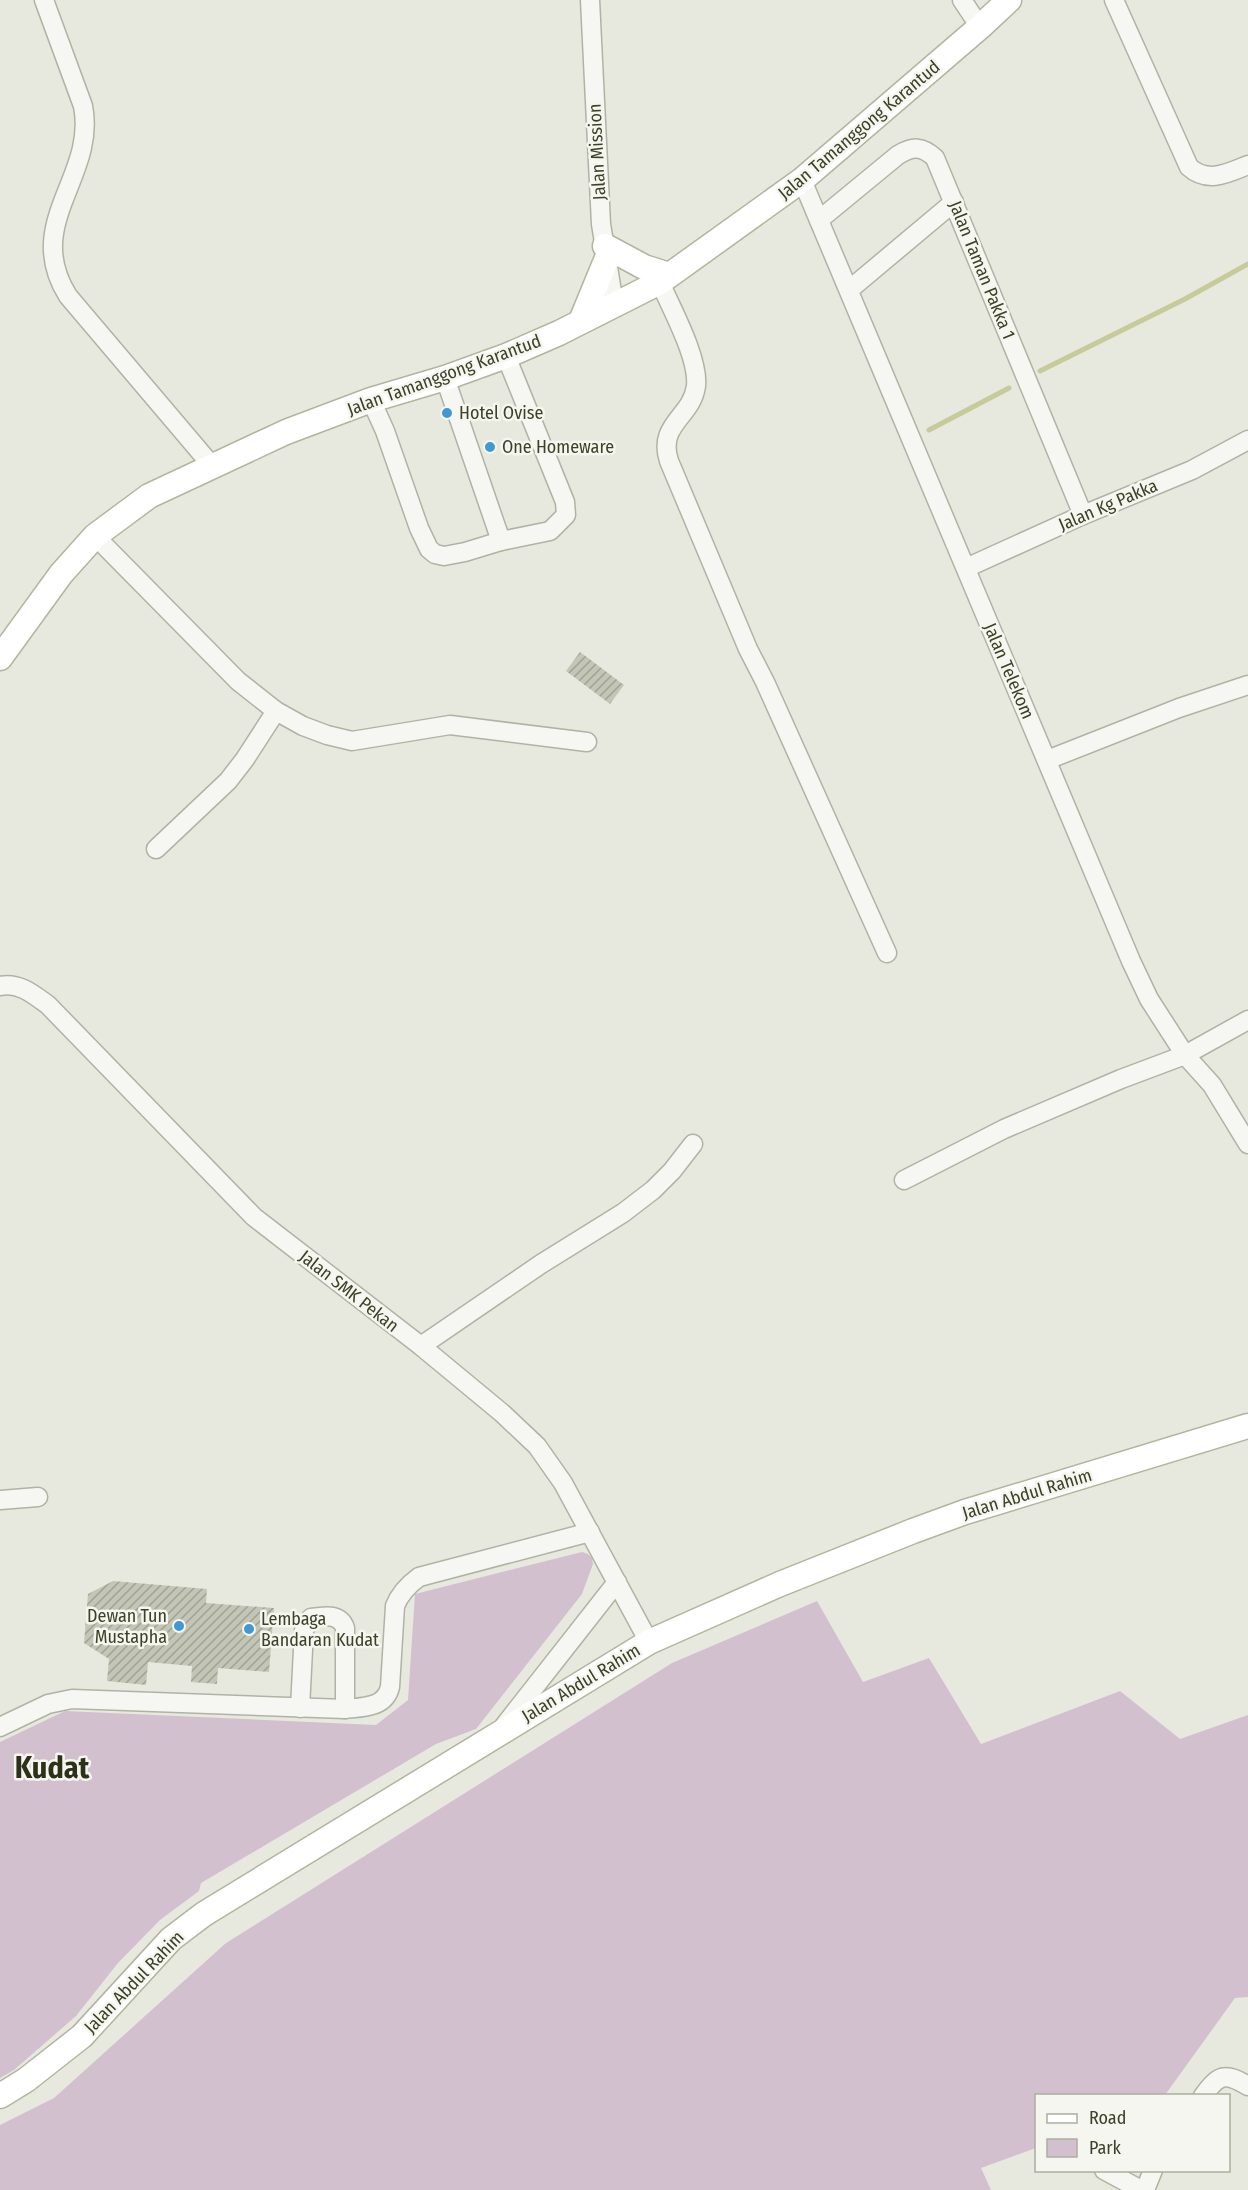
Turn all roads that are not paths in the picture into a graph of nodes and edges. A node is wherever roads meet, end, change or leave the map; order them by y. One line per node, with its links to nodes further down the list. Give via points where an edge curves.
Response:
1 (44, 0): 20 (street, via 86,122 81,152 53,235 51,250 59,282)
2 (590, 0): 11 (street, Jalan Mission, via 597,177)
3 (962, 0): 6 (street)
4 (1009, 0): 6 (main road, Jalan Tamanggong Karantud)
5 (1114, 0): 7 (street, via 1189,167 1203,176 1215,177)
6 (980, 27): 8 (main road, Jalan Tamanggong Karantud)
7 (1248, 165)
8 (802, 180): 10 (street, Jalan Telekom); 12 (main road, Jalan Tamanggong Karantud)
9 (954, 202): 10 (street, Jalan Taman Pakka 1, via 935,158 927,151 907,149); 13 (street); 21 (street, Jalan Taman Pakka 1)
10 (819, 220): 13 (street, Jalan Telekom)
11 (606, 252): 12 (main road); 14 (street, Jalan Mission); 15 (main road)
12 (664, 279): 14 (main road, Jalan Tamanggong Karantud); 31 (street, via 693,360 696,383 689,405 670,429 665,450 748,650)
13 (849, 290): 24 (street, Jalan Telekom)
14 (614, 304): 15 (main road, Jalan Tamanggong Karantud)
15 (581, 321): 16 (main road, Jalan Tamanggong Karantud)
16 (506, 356): 17 (main road, Jalan Tamanggong Karantud); 23 (street, via 555,474 566,515 550,531)
17 (445, 378): 18 (main road, Jalan Tamanggong Karantud); 23 (street)
18 (371, 400): 20 (main road, Jalan Tamanggong Karantud, via 286,432); 23 (street, via 429,549 444,556)
19 (1248, 440): 21 (street, Jalan Kg Pakka, via 1192,470)
20 (213, 467): 22 (main road, Jalan Tamanggong Karantud, via 149,496)
21 (1083, 515): 24 (street, Jalan Kg Pakka)
22 (95, 536): 25 (main road, Jalan Tamanggong Karantud, via 61,574); 27 (street, via 238,681)
23 (501, 542)
24 (966, 568): 29 (street, Jalan Telekom)
25 (0, 658)
26 (1248, 685): 29 (street)
27 (276, 711): 28 (street, via 311,729 352,741 457,725); 30 (street, via 228,781)
28 (587, 742)
29 (1047, 760): 34 (street, Jalan Telekom, via 1140,980)
30 (156, 849)
31 (887, 953)
32 (0, 986): 38 (street, Jalan SMK Pekan, via 23,988 48,1005 254,1217)
33 (1248, 1020): 34 (street)
34 (1185, 1054): 36 (street, Jalan Telekom, via 1212,1085); 37 (street, via 1004,1130)
35 (693, 1144): 38 (street, via 653,1190)
36 (1248, 1144)
37 (904, 1180)
38 (421, 1346): 42 (street, Jalan SMK Pekan, via 537,1446)
39 (1248, 1426): 44 (main road, Jalan Abdul Rahim, via 965,1512 780,1584)
40 (38, 1497): 41 (street)
41 (0, 1500)
42 (590, 1532): 43 (street, Jalan SMK Pekan); 46 (street, via 412,1582 395,1606 388,1694 379,1703)
43 (617, 1582): 44 (street, Jalan SMK Pekan); 48 (street)
44 (649, 1642): 48 (main road, Jalan Abdul Rahim)
45 (300, 1708): 46 (street); 46 (street, via 304,1630 311,1618 324,1616 337,1618 345,1628); 47 (street, via 72,1699 48,1704)
46 (345, 1709)
47 (0, 1727)
48 (500, 1732): 51 (main road, Jalan Abdul Rahim, via 204,1914 171,1939 82,2036)
49 (1248, 2086): 50 (street, via 1226,2076 1217,2078)
50 (1205, 2094)
51 (0, 2096)
52 (1108, 2172): 54 (street)
53 (1152, 2172): 54 (street)
54 (1143, 2190)

